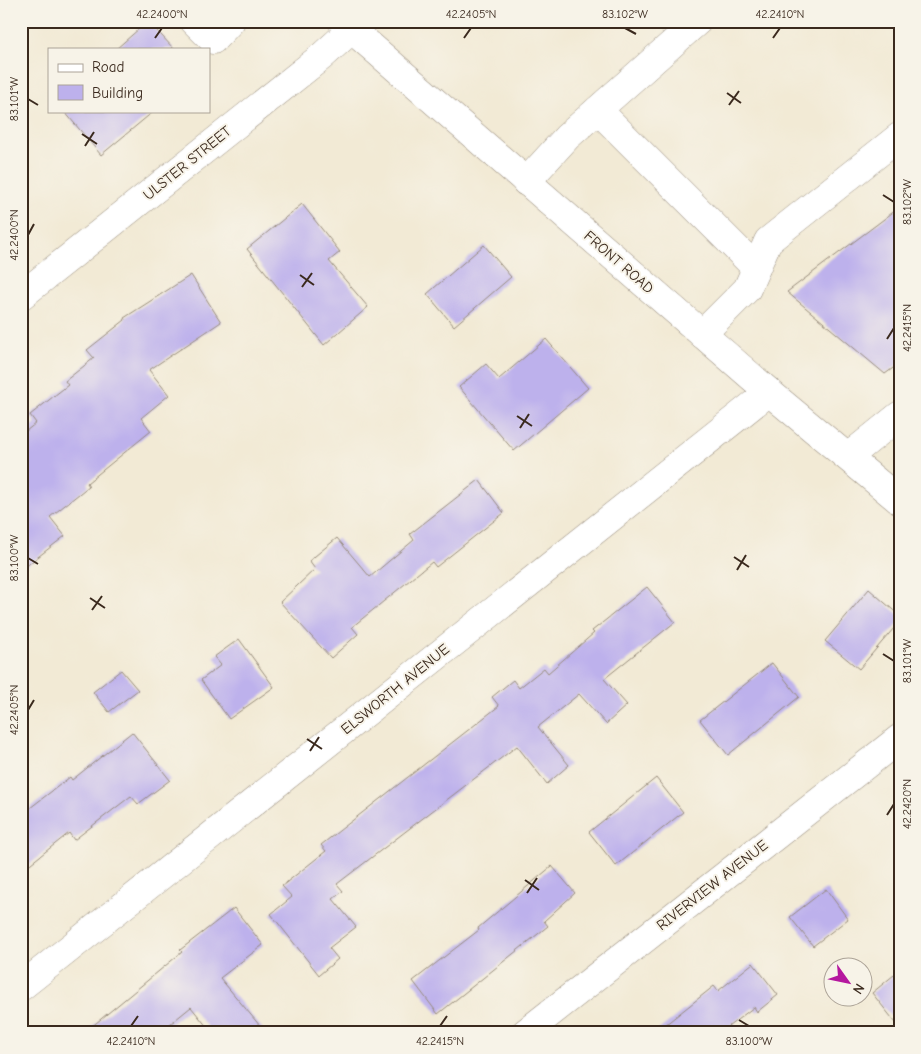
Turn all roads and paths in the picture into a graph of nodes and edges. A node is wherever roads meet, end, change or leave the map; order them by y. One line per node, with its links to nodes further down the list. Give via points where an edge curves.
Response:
1 (194, 21): 2 (street, via 213,40)
2 (231, 21)
3 (698, 21): 5 (street)
4 (347, 26): 7 (street, FRONT ROAD); 9 (street, ULSTER STREET, via 321,57)
5 (598, 110): 7 (street, via 567,137); 8 (street)
6 (900, 136): 8 (street, via 768,241)
7 (526, 182): 10 (street, FRONT ROAD)
8 (756, 268): 10 (street, via 748,289)
9 (21, 296)
10 (702, 334): 11 (street, FRONT ROAD)
11 (769, 392): 13 (street, FRONT ROAD); 16 (street, ELSWORTH AVENUE)
12 (900, 416): 13 (street)
13 (848, 457): 14 (street, FRONT ROAD)
14 (900, 500)
15 (900, 738): 17 (street, RIVERVIEW AVENUE)
16 (21, 987)
17 (524, 1033)

